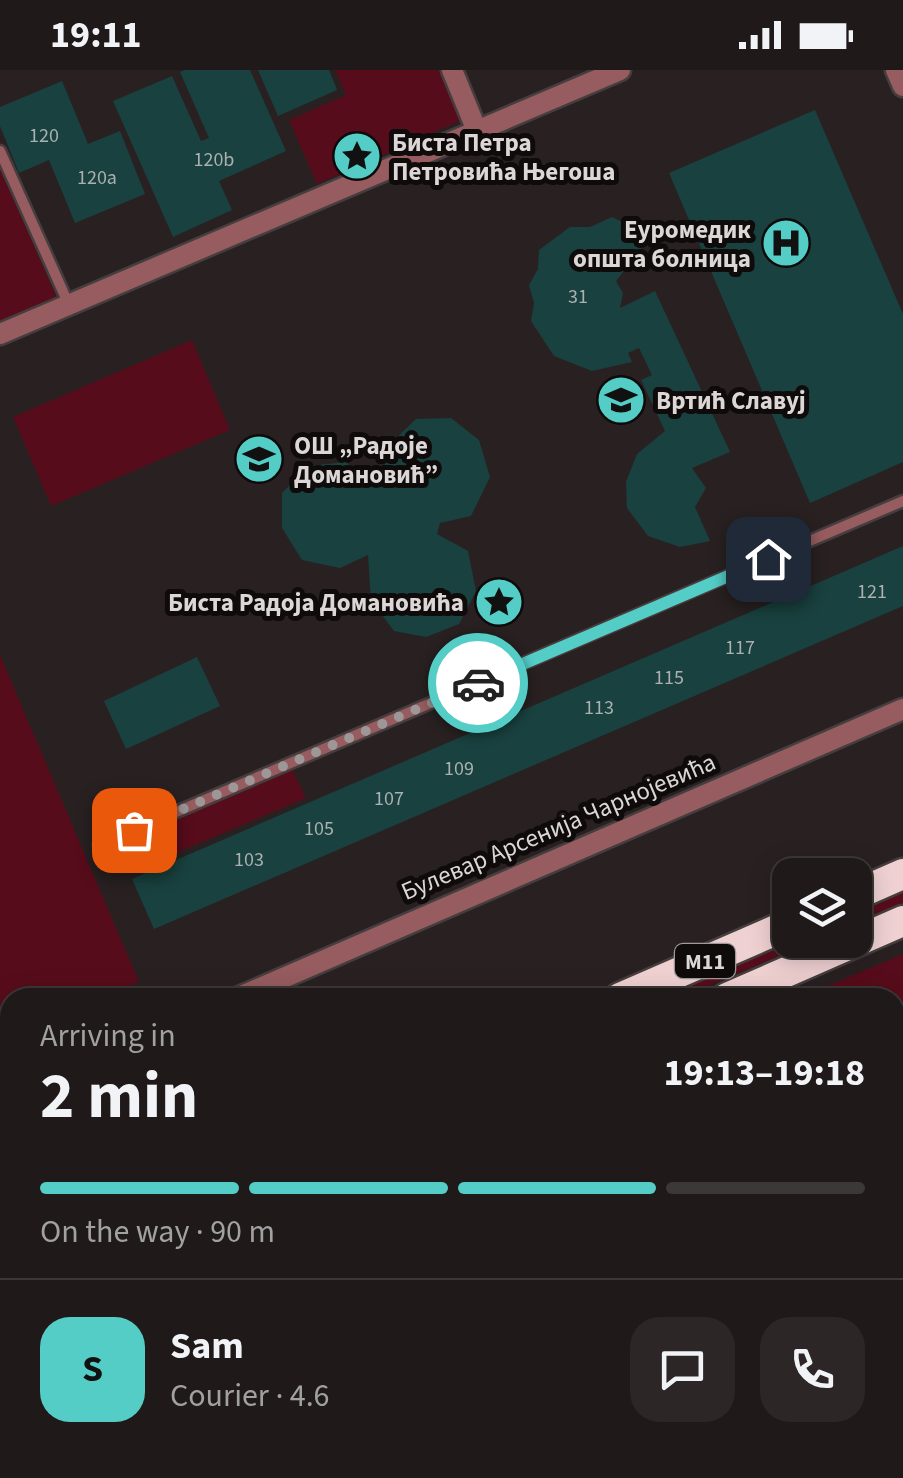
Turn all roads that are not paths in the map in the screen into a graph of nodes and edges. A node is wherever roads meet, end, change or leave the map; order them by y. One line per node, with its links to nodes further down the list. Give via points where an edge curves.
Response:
1 (452, 70): 5 (street)
2 (620, 70): 5 (street)
3 (896, 70): 4 (street)
4 (903, 86)
5 (477, 131): 7 (street)
6 (0, 151): 7 (lane)
7 (69, 305): 8 (street)
8 (0, 334)
9 (903, 501): 11 (lane)
10 (903, 709): 16 (street, Булевар Арсенија Чарнојевића)
11 (99, 845)
12 (903, 874): 13 (highway)
13 (872, 888)
14 (903, 921): 18 (highway, M11)
15 (772, 932): 17 (highway, M11)
16 (260, 988)
17 (643, 988)
18 (750, 988)

